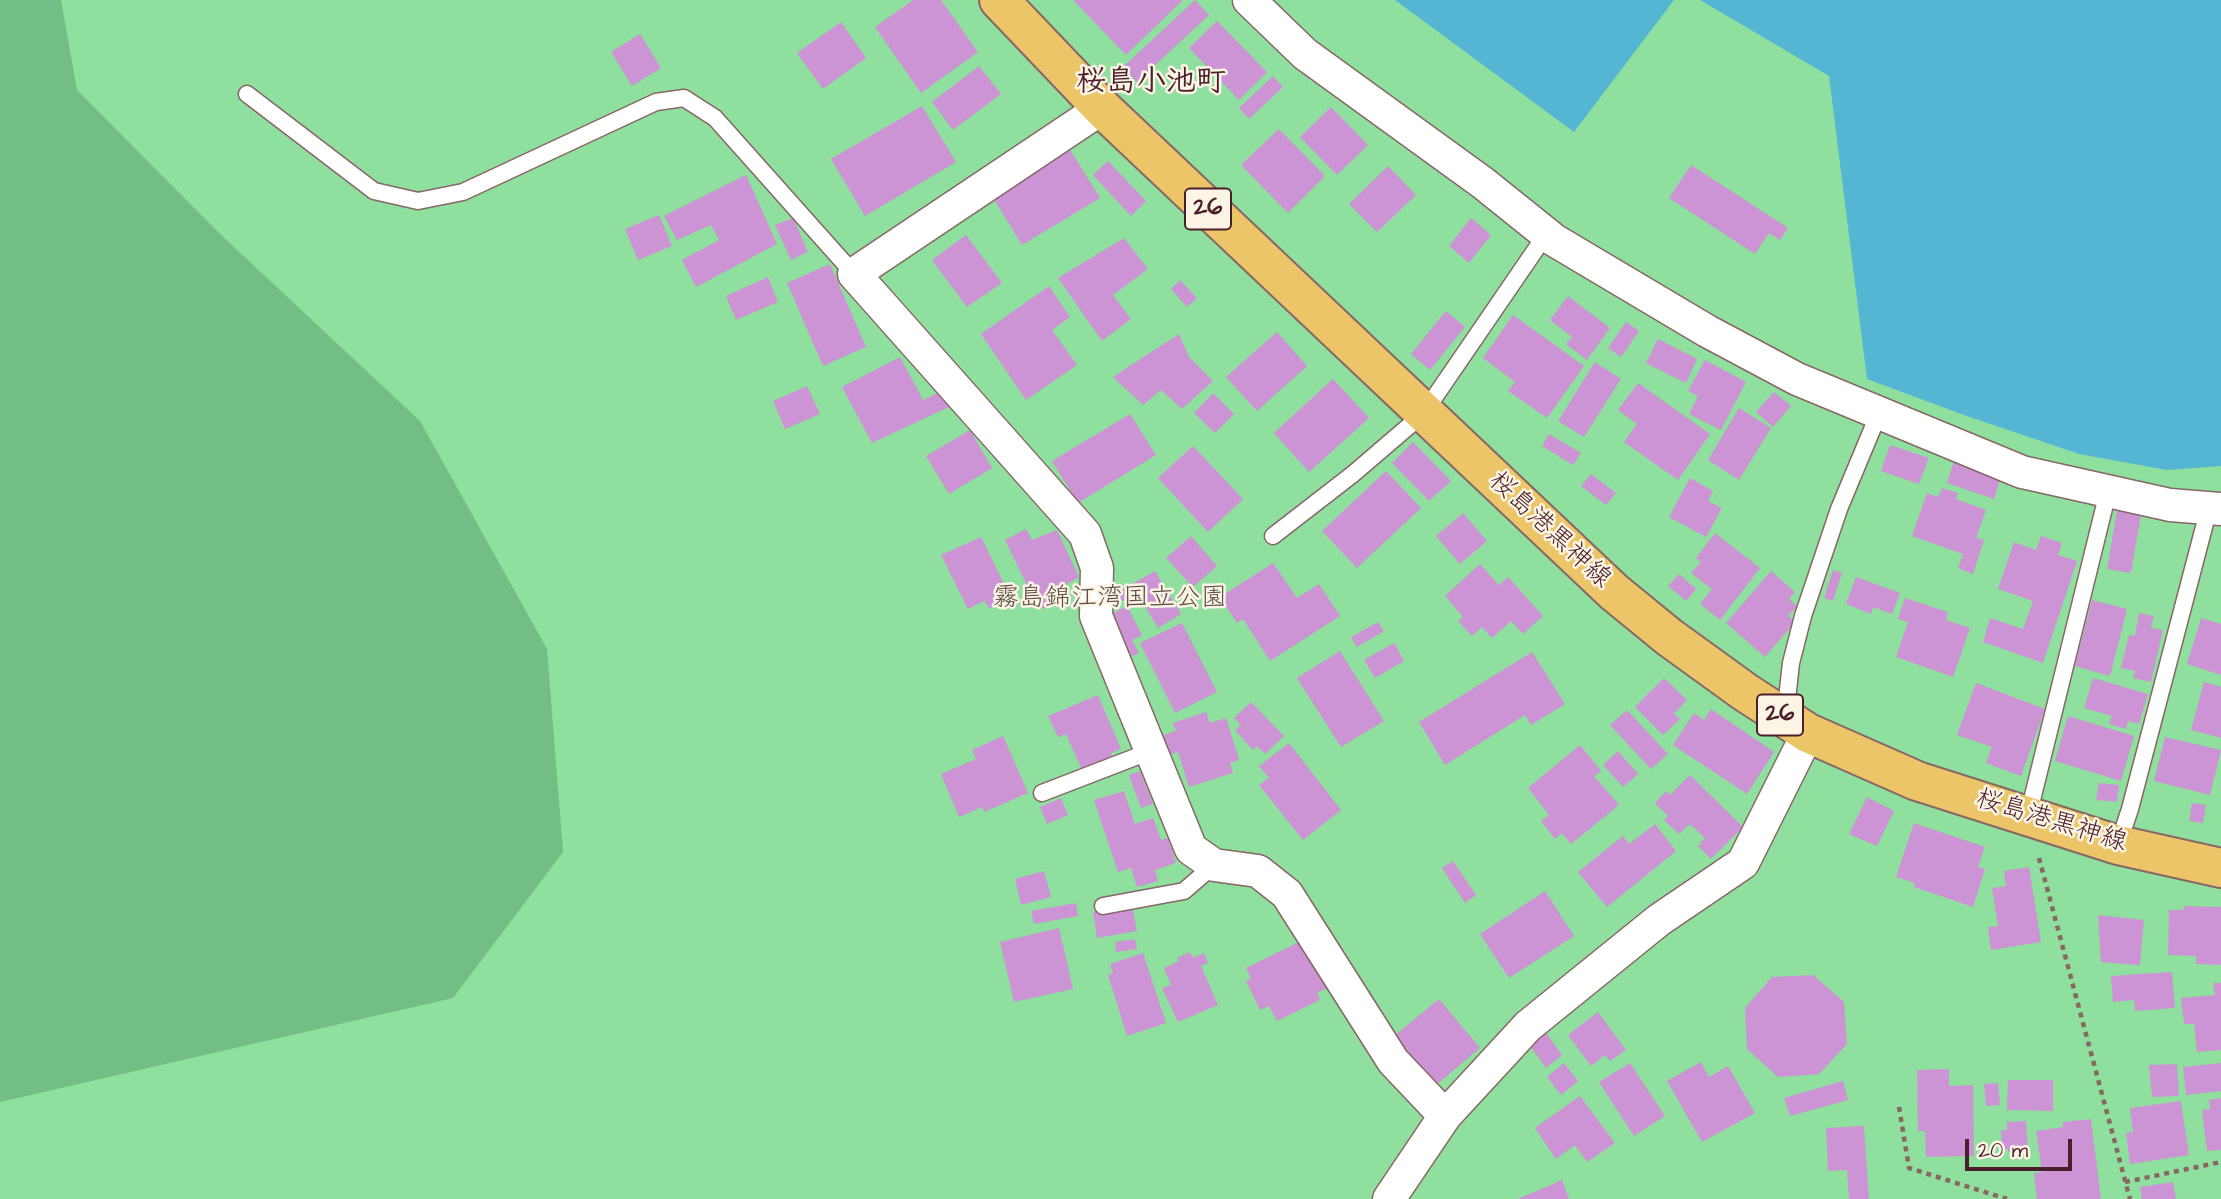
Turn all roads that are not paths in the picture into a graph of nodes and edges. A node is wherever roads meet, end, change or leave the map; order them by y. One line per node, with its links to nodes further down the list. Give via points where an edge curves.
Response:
1 (999, 0): 4 (main road, 桜島港黒神線 / 26)
2 (1249, 0): 5 (street, via 1305,54)
3 (247, 94): 6 (lane, via 374,191 418,201 463,192 656,102 684,99 715,118)
4 (1102, 108): 6 (street); 8 (main road, 桜島港黒神線 / 26)
5 (1547, 233): 7 (street, via 1707,331 1797,379); 8 (lane)
6 (854, 274): 13 (street, via 1085,534 1097,568 1096,616)
7 (1879, 413): 9 (street, via 2022,472); 12 (lane, via 1839,509 1803,616 1791,663)
8 (1423, 414): 11 (lane); 12 (main road, 桜島港黒神線 / 26, via 1614,592 1680,645)
9 (2108, 492): 10 (street); 15 (lane)
10 (2215, 509): 16 (lane)
11 (1273, 536)
12 (1796, 725): 15 (main road, 桜島港黒神線 / 26, via 1917,781); 20 (street, via 1743,863 1659,920 1528,1026)
13 (1151, 751): 14 (lane); 17 (street, via 1191,849)
14 (1042, 793)
15 (2028, 817): 16 (main road, 桜島港黒神線 / 26)
16 (2118, 845): 18 (main road, 桜島港黒神線 / 26)
17 (1214, 865): 19 (lane, via 1184,891); 20 (street, via 1258,871 1287,894 1393,1061)
18 (2221, 868)
19 (1103, 906)
20 (1445, 1116): 21 (street)
21 (1392, 1197)

